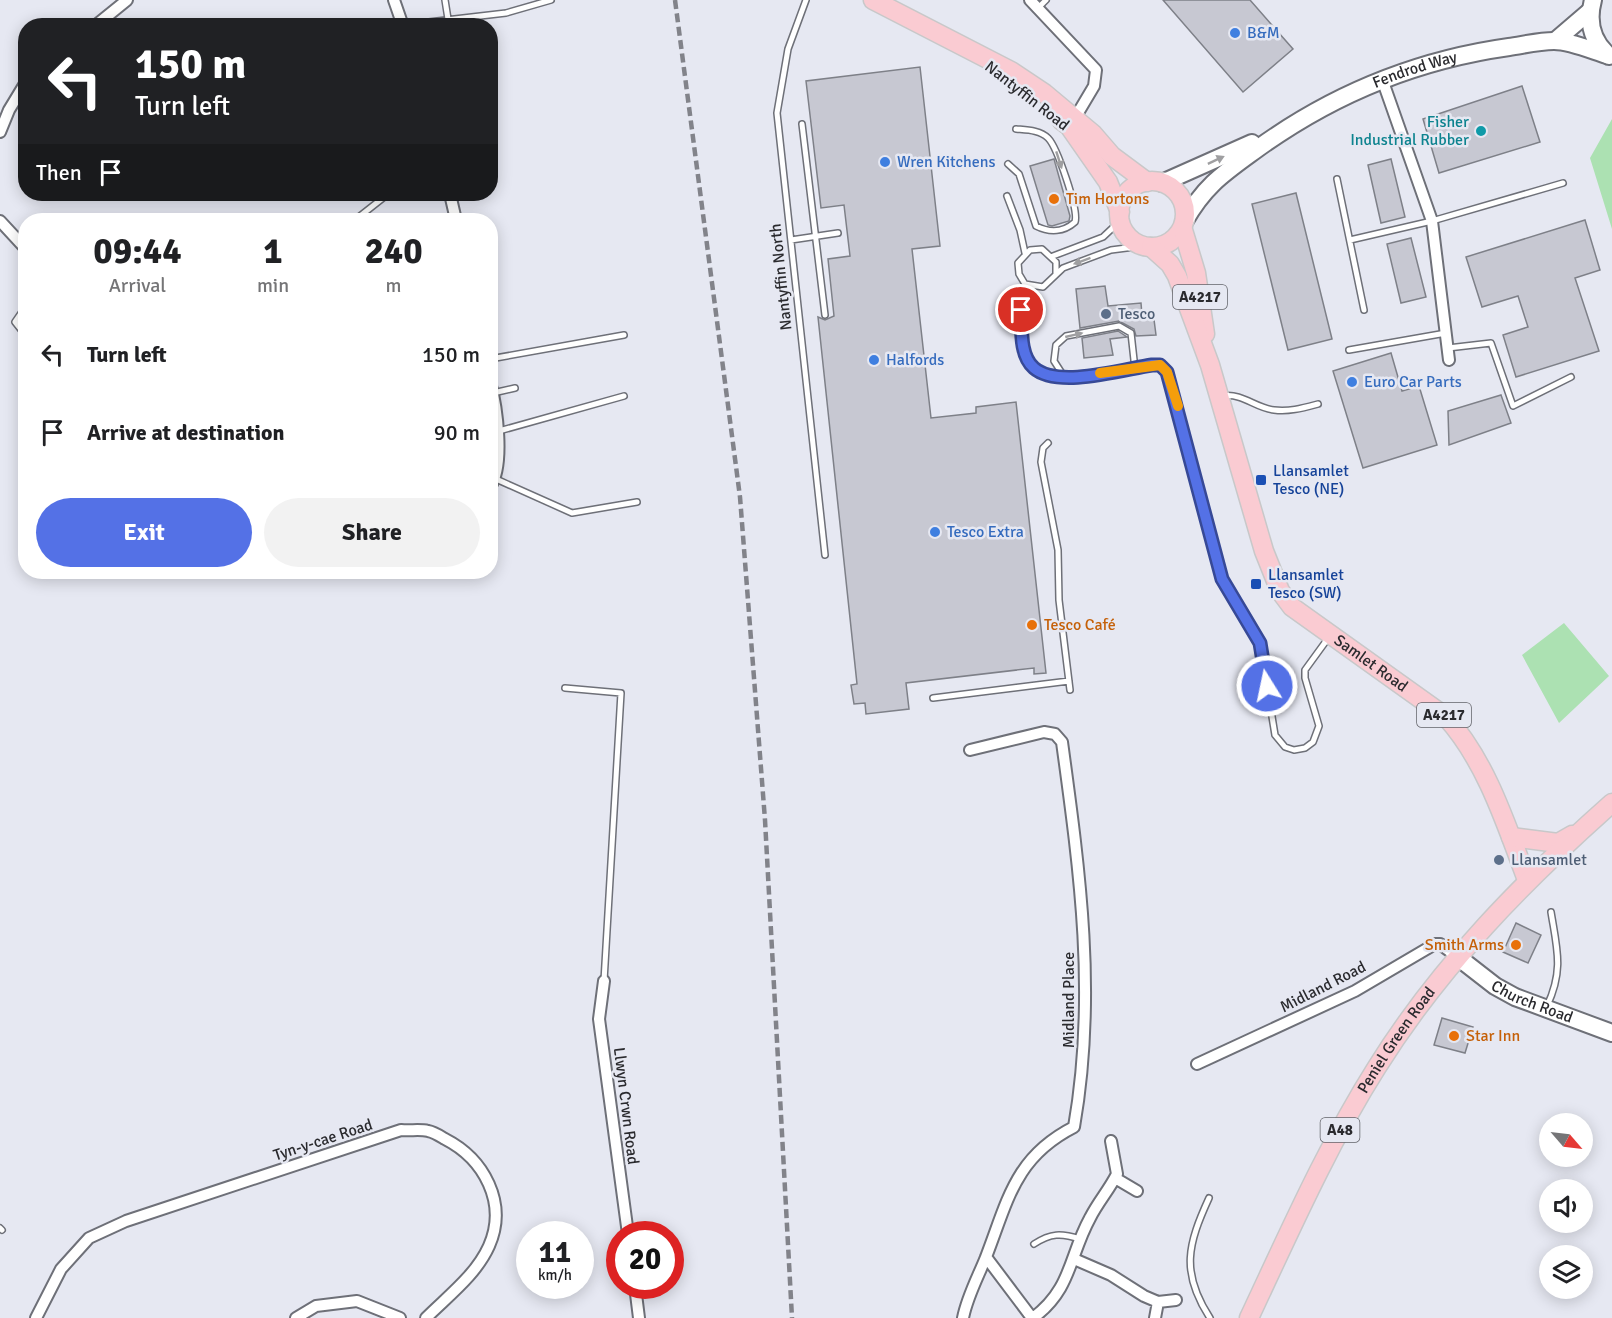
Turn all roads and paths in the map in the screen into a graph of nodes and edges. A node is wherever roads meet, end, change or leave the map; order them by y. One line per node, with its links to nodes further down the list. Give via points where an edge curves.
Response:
1 (127, 0): 9 (street)
2 (394, 0): 10 (street)
3 (445, 0): 11 (lane)
4 (551, 0): 12 (lane, via 506,13)
5 (806, 0): 36 (lane, Nantyffin North, via 789,49 777,106)
6 (873, 0): 17 (main road, Nantyffin Road, via 964,47)
7 (1038, 2): 17 (street, via 1096,70 1094,86)
8 (1592, 5): 13 (street); 14 (street, via 1593,35)
9 (105, 18)
10 (400, 18)
11 (448, 18)
12 (458, 18)
13 (1555, 41): 14 (street, Fendrod Way); 15 (street, Fendrod Way, via 1467,53)
14 (1609, 56)
15 (1382, 79): 20 (street, Fendrod Way, via 1331,101); 31 (street)
16 (18, 96): 19 (street)
17 (1072, 122): 24 (main road, Nantyffin Road, via 1094,134 1112,156); 29 (main road, Nantyffin Road, via 1108,182)
18 (802, 124): 34 (lane)
19 (1, 127)
20 (1286, 128): 24 (street, Fendrod Way, one-way to 20); 32 (street, Fendrod Way, via 1215,180 1199,196)
21 (1016, 129): 22 (lane, one-way to 22, via 1042,133 1052,143 1076,209 1075,222 1052,232 1036,226 1019,174)
22 (1008, 164)
23 (1337, 179): 37 (lane)
24 (1155, 182): 29 (main road, via 1131,189 1125,195); 32 (main road, via 1178,194 1185,212)
25 (1563, 183): 31 (lane)
26 (1007, 196): 39 (lane)
27 (379, 201): 28 (lane)
28 (364, 213)
29 (1120, 216): 38 (main road, via 1128,236); 40 (lane, via 1103,237)
30 (0, 221): 35 (street)
31 (1432, 221): 37 (lane); 45 (street)
32 (1184, 226): 38 (main road, via 1168,243); 51 (main road, Samlet Road / A4217, via 1196,273)
33 (838, 233): 34 (lane)
34 (815, 237): 36 (lane); 44 (lane)
35 (18, 240)
36 (791, 240): 64 (lane, Nantyffin North)
37 (1350, 240): 43 (lane)
38 (1147, 246): 41 (lane, one-way to 41, via 1111,250 1062,268); 51 (main road, Samlet Road / A4217, via 1170,264 1177,276)
39 (1024, 253): 40 (lane, via 1042,249); 42 (lane, via 1018,268)
40 (1053, 256): 41 (lane)
41 (1056, 274): 42 (lane, via 1043,287)
42 (1025, 284): 54 (lane, via 1021,310 1025,353 1034,368)
43 (1364, 310)
44 (825, 315)
45 (1446, 333): 47 (street); 48 (lane)
46 (624, 335): 49 (lane)
47 (1448, 348): 50 (street); 53 (lane, via 1491,343 1513,406)
48 (1349, 350)
49 (498, 358)
50 (1449, 360)
51 (1210, 365): 58 (main road, Samlet Road / A4217)
52 (1135, 369): 54 (lane); 54 (lane, one-way to 52, via 1054,361 1056,345 1066,336 1119,326 1131,333); 65 (lane, via 1160,365 1167,372 1222,579 1260,643 1275,735 1285,747 1305,748 1317,734 1319,726 1305,670)
53 (1571, 377)
54 (1065, 378)
55 (498, 388): 56 (lane)
56 (515, 388)
57 (624, 396): 60 (lane)
58 (1219, 396): 59 (lane, via 1237,394 1273,410); 65 (main road, Samlet Road / A4217, via 1264,551 1280,591 1292,607)
59 (1318, 404)
60 (498, 431)
61 (1048, 443): 66 (lane, via 1041,462 1058,550 1059,600)
62 (498, 485): 63 (lane, via 572,513)
63 (637, 502)
64 (825, 555)
65 (1331, 634): 73 (main road, Samlet Road / A4217, via 1446,717 1459,731)
66 (1069, 681): 68 (lane); 69 (lane)
67 (565, 688): 77 (lane, via 621,693)
68 (1070, 690)
69 (933, 698)
70 (970, 750): 88 (street, Midland Place, via 1044,732 1056,734 1062,742 1081,878 1087,1005 1081,1090 1074,1127 1050,1139 1015,1182)
71 (1610, 808): 72 (main road, A48)
72 (1585, 827): 73 (main road, via 1558,843); 74 (main road, A48)
73 (1510, 837): 74 (main road, Samlet Road / A4217)
74 (1527, 880): 76 (main road, Peniel Green Road / A48)
75 (1551, 912): 78 (lane, via 1560,965 1557,985)
76 (1459, 958): 78 (street, Church Road, via 1495,986); 80 (street, Midland Road, via 1435,944 1355,991); 102 (main road, Peniel Green Road / A48, via 1408,1020 1347,1118)
77 (604, 981): 85 (street, Llwyn Crwn Road, via 599,1019)
78 (1546, 1008): 79 (street, Church Road)
79 (1612, 1033)
80 (1197, 1064)
81 (1111, 1141): 82 (street, via 1117,1161)
82 (1115, 1178): 83 (street); 86 (street)
83 (1137, 1191)
84 (1209, 1198): 101 (lane, via 1194,1231 1189,1274)
85 (626, 1221)
86 (1081, 1239): 87 (lane, via 1060,1233 1047,1235); 89 (street)
87 (1034, 1244)
88 (986, 1257): 98 (street, Midland Place); 99 (street)
89 (1074, 1259): 92 (street); 99 (street, via 1056,1297)
90 (637, 1299): 97 (street)
91 (1176, 1300): 92 (street)
92 (1158, 1302): 100 (street)
93 (36, 1318): 96 (street, Tyn-y-cae Road, via 61,1269 89,1238 126,1221 401,1130 430,1131 462,1148 478,1163 497,1208 489,1247 474,1270)
94 (296, 1318): 95 (street, via 316,1306 357,1301)
95 (400, 1318)
96 (426, 1318)
97 (639, 1318)
98 (963, 1318)
99 (1033, 1318)
100 (1155, 1318)
101 (1210, 1318)
102 (1249, 1318)

